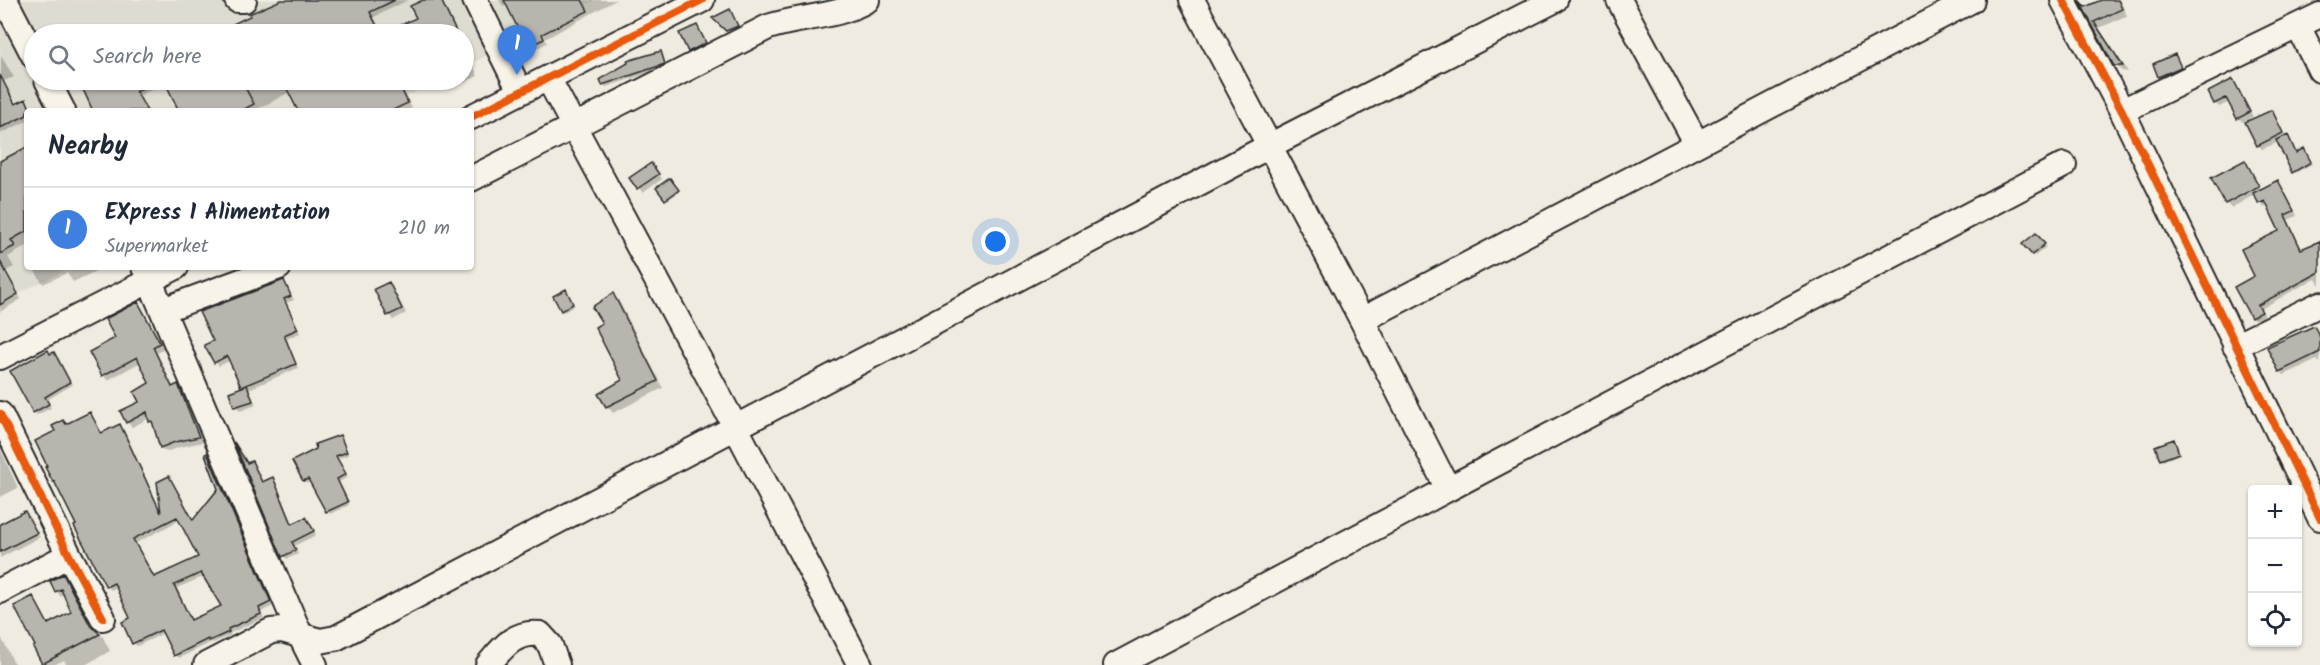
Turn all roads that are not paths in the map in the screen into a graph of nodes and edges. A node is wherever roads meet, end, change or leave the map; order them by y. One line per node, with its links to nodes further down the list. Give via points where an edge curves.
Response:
1 (5, 0): 15 (street)
2 (237, 0): 3 (street)
3 (244, 0)
4 (474, 0): 18 (street)
5 (673, 0): 18 (street)
6 (702, 0): 17 (street)
7 (867, 0): 24 (street, via 840,12 768,27)
8 (1192, 0): 26 (street)
9 (1555, 0): 26 (street)
10 (1619, 0): 25 (street)
11 (1972, 0): 25 (street)
12 (2063, 0): 22 (street)
13 (2320, 15): 14 (street)
14 (2298, 26): 16 (street); 22 (street)
15 (24, 37)
16 (2320, 70)
17 (548, 78): 23 (street); 24 (street)
18 (515, 81): 21 (street)
19 (52, 90): 20 (street)
20 (61, 108)
21 (465, 108)
22 (2122, 111): 35 (street)
23 (474, 115)
24 (573, 125): 28 (street); 38 (street)
25 (1697, 144): 33 (street)
26 (1271, 145): 33 (street); 38 (street)
27 (2064, 165): 39 (street)
28 (474, 177)
29 (146, 270): 32 (street); 34 (street); 36 (street)
30 (271, 270): 32 (street)
31 (2320, 304): 35 (street)
32 (164, 310): 44 (street)
33 (1362, 320): 39 (street)
34 (0, 341)
35 (2235, 346): 40 (street)
36 (0, 357)
37 (0, 414): 41 (street)
38 (736, 428): 44 (street, via 336,638 320,641); 49 (street)
39 (1448, 489): 50 (street)
40 (2320, 518)
41 (69, 555): 42 (street); 43 (street)
42 (0, 591)
43 (103, 618)
44 (301, 637): 45 (street, via 282,630 271,631); 46 (street)
45 (206, 665)
46 (315, 665)
47 (488, 665): 48 (street, via 514,637 528,632 540,634 550,645)
48 (557, 665)
49 (860, 665)
50 (1116, 665)

